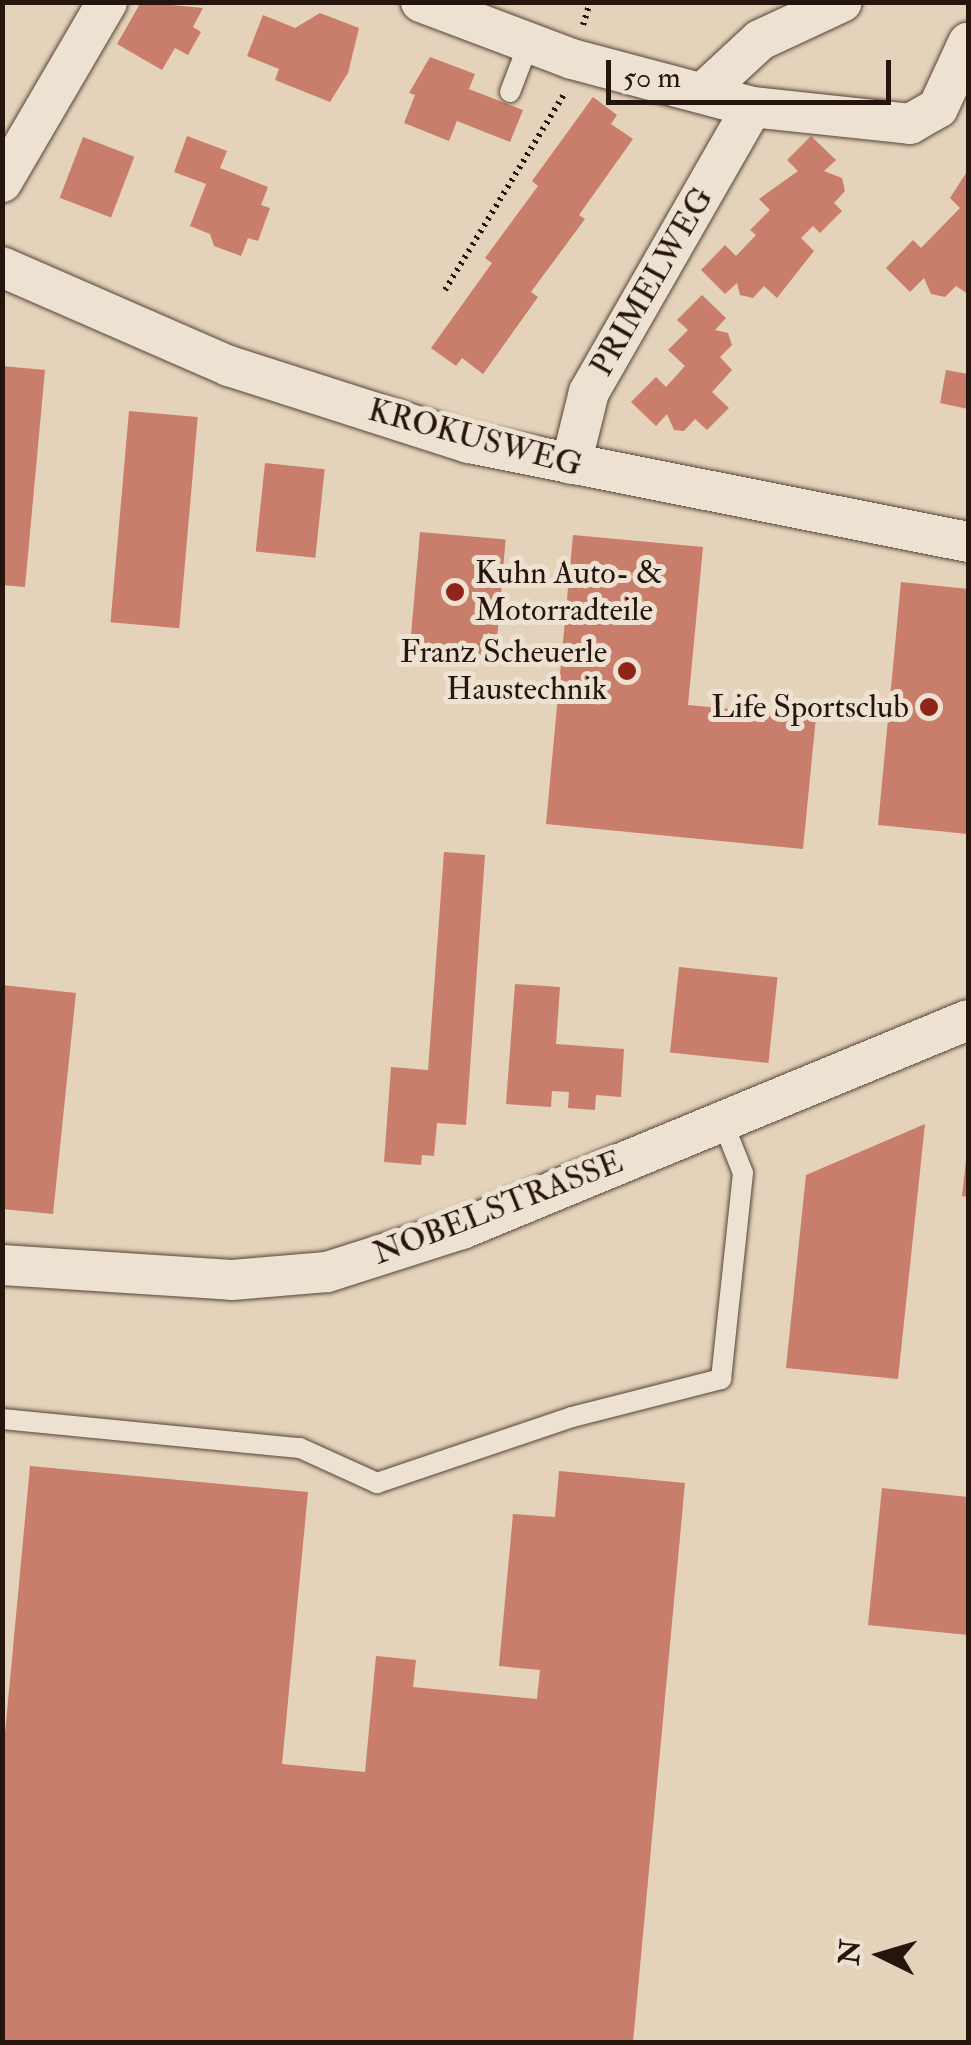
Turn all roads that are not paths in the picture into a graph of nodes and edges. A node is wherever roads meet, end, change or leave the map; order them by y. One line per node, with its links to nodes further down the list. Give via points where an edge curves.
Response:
1 (107, 2): 9 (street)
2 (421, 2): 5 (street)
3 (842, 2): 7 (street, via 760,40)
4 (968, 43): 8 (street, via 938,108 924,121)
5 (528, 45): 6 (lane); 7 (street)
6 (510, 92)
7 (704, 92): 8 (street)
8 (752, 107): 11 (street, PRIMELWEG, via 589,392)
9 (2, 182)
10 (2, 267): 11 (street, KROKUSWEG, via 229,366 468,443)
11 (571, 464): 12 (street, KROKUSWEG)
12 (968, 542)
13 (968, 1020): 14 (street, NOBELSTRASSE)
14 (722, 1120): 15 (street, NOBELSTRASSE, via 462,1229 327,1272 232,1280); 16 (lane, via 743,1173 721,1379 572,1417 377,1483 300,1448)
15 (2, 1265)
16 (2, 1419)

